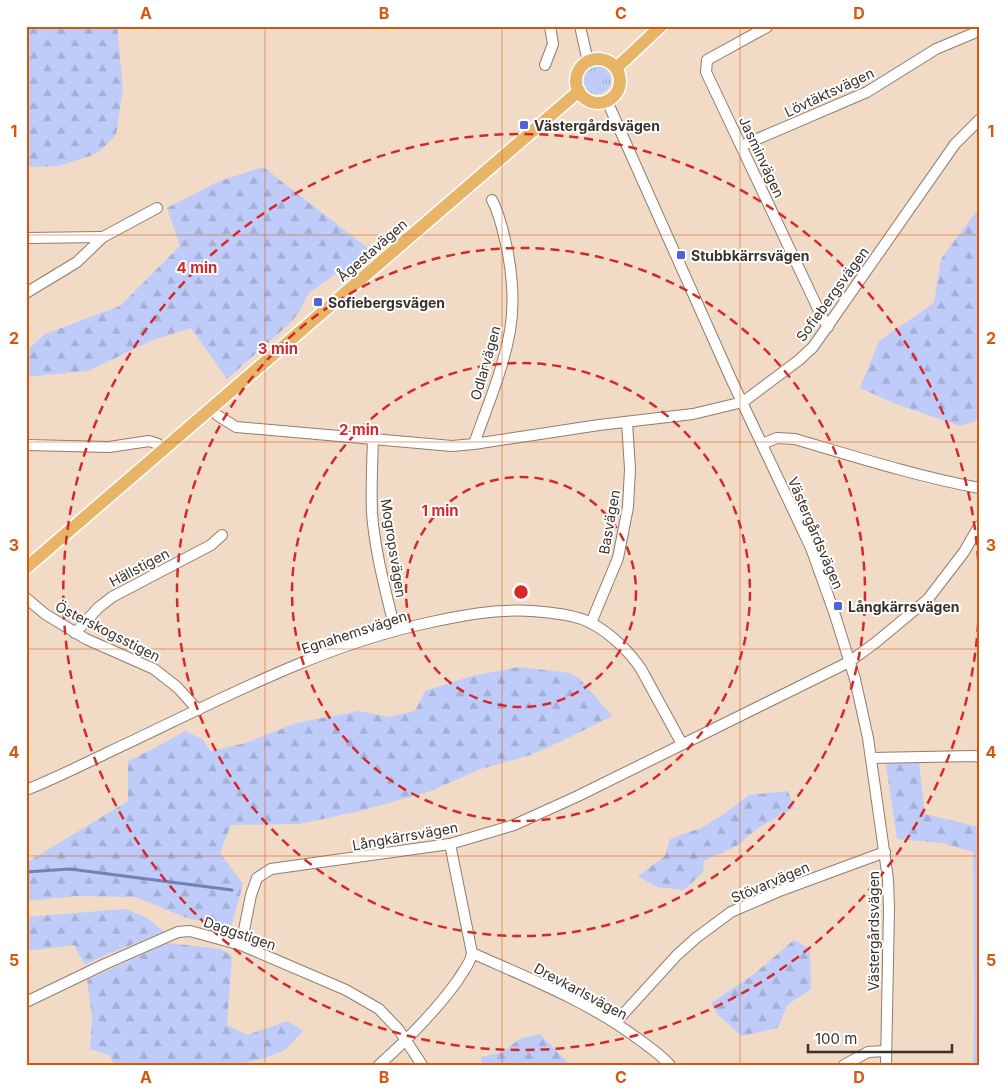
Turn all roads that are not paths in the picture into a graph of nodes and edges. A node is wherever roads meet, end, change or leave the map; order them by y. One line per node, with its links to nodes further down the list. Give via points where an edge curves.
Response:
1 (550, 26): 7 (street, via 553,44)
2 (580, 26): 6 (street)
3 (661, 26): 8 (main road)
4 (767, 27): 12 (street, Jasminvägen, via 707,60 705,65)
5 (979, 31): 12 (street, Lövtäktsvägen, via 936,49 867,92)
6 (588, 62): 8 (main road, via 603,59); 9 (main road, via 577,74 575,83)
7 (545, 66)
8 (616, 68): 10 (main road, via 620,82 613,97)
9 (579, 91): 10 (main road, via 588,101); 26 (main road, Ågestavägen)
10 (607, 101): 19 (street, Västergårdsvägen)
11 (979, 120): 18 (street, Sofiebergsvägen, via 955,144)
12 (741, 146): 18 (street, Jasminvägen)
13 (492, 200): 23 (street, Odlarvägen, via 509,257 510,330 501,368)
14 (157, 208): 15 (street)
15 (103, 237): 16 (street); 17 (street, via 77,262)
16 (26, 238)
17 (26, 293)
18 (828, 327): 19 (street, Sofiebergsvägen, via 799,360)
19 (743, 402): 21 (street, Sofiebergsvägen, via 693,414); 24 (street, Västergårdsvägen)
20 (217, 415): 22 (street, Sofiebergsvägen, via 236,427)
21 (627, 422): 23 (street, Sofiebergsvägen); 32 (street, Basvägen, via 628,507 618,558)
22 (373, 440): 23 (street, Sofiebergsvägen, via 452,446); 33 (street, Mogropsvägen, via 372,516)
23 (474, 444)
24 (762, 444): 27 (street, via 777,438 795,439 944,482); 35 (street, Västergårdsvägen, via 811,548)
25 (26, 445): 26 (street, via 109,447 149,441)
26 (164, 449): 30 (main road, Ågestavägen)
27 (979, 488)
28 (979, 526): 35 (street, Långkärrsvägen, via 964,552 928,599)
29 (222, 535): 34 (street, Hällstigen, via 211,545 112,597)
30 (26, 568)
31 (26, 598): 34 (street, Österskogsstigen)
32 (591, 623): 33 (street, Egnahemsvägen, via 547,612 507,610); 37 (street, Egnahemsvägen, via 635,659)
33 (395, 630): 36 (street, Egnahemsvägen, via 332,650)
34 (75, 632): 36 (street, Österskogsstigen, via 154,670 177,687)
35 (849, 662): 37 (street, Långkärrsvägen); 39 (street, Västergårdsvägen)
36 (198, 710): 40 (street, Egnahemsvägen)
37 (682, 744): 41 (street, Långkärrsvägen, via 514,826)
38 (979, 757): 39 (street)
39 (871, 758): 42 (street, Västergårdsvägen)
40 (26, 790)
41 (450, 844): 43 (street, Långkärrsvägen, via 271,870 256,878); 44 (street)
42 (884, 852): 46 (street, Stövarvägen, via 732,912 677,955); 48 (street, Västergårdsvägen, via 889,909)
43 (241, 945): 45 (street, Daggstigen, via 190,930 178,932); 47 (street, Daggstigen, via 346,990 378,1009)
44 (472, 953): 46 (street, Drevkarlsvägen, via 549,987); 47 (street, via 470,962 453,987)
45 (26, 1002)
46 (616, 1022): 51 (street, Drevkarlsvägen)
47 (406, 1041): 49 (street); 50 (street, Daggstigen)
48 (886, 1051): 52 (street, via 868,1052); 53 (street, Västergårdsvägen)
49 (379, 1065)
50 (422, 1065)
51 (670, 1065)
52 (844, 1065)
53 (886, 1065)

